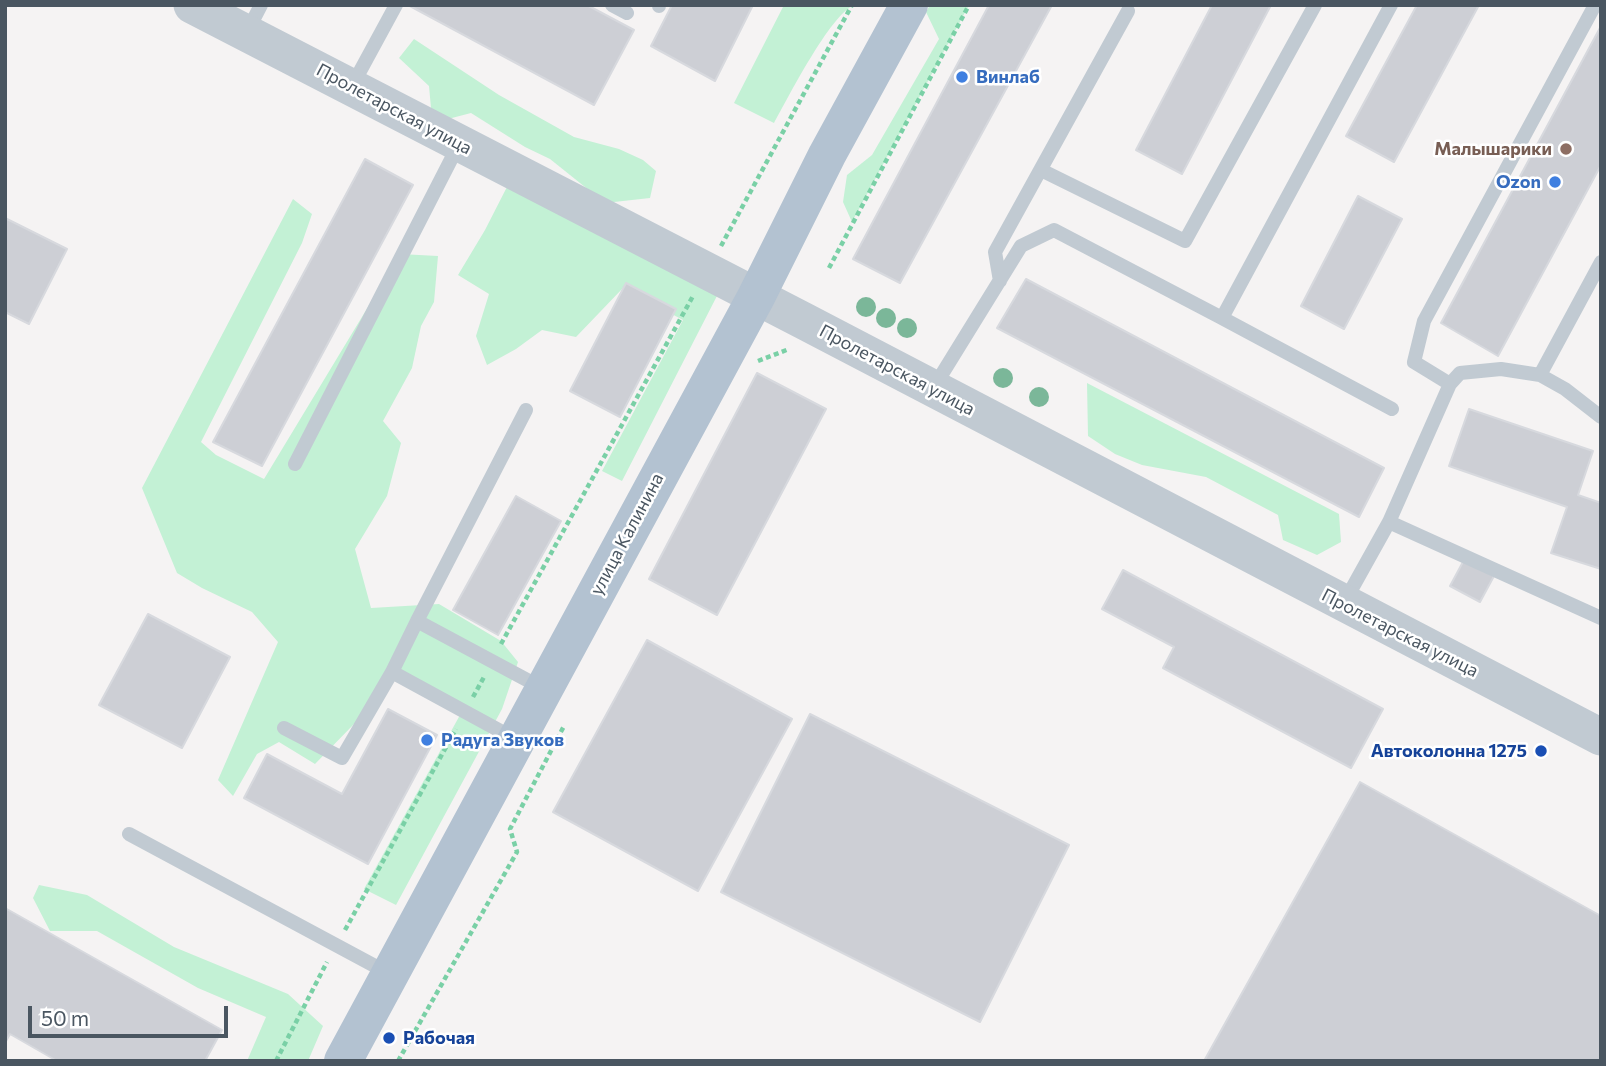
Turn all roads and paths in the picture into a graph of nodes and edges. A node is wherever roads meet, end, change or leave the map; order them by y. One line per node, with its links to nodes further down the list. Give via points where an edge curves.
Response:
1 (192, 5): 12 (street, Пролетарская улица)
2 (397, 5): 13 (lane)
3 (612, 5): 11 (lane)
4 (852, 5): 18 (path)
5 (909, 5): 20 (main road, улица Калинина)
6 (969, 5): 17 (path)
7 (1315, 5): 15 (lane, via 1185,241)
8 (1391, 5): 21 (lane)
9 (1595, 5): 25 (lane, via 1424,321 1414,362)
10 (1128, 11): 15 (lane)
11 (627, 13)
12 (254, 19): 13 (street, Пролетарская улица)
13 (352, 86): 14 (street, Пролетарская улица)
14 (460, 143): 18 (street, Пролетарская улица); 30 (lane)
15 (1041, 170): 19 (lane, via 995,252)
16 (1601, 262): 24 (lane)
17 (829, 268)
18 (707, 272): 20 (street, Пролетарская улица); 35 (path)
19 (1000, 281): 21 (lane, via 1021,246 1054,229); 26 (lane)
20 (756, 297): 26 (street, Пролетарская улица); 37 (main road, улица Калинина)
21 (1222, 318): 27 (lane)
22 (791, 349): 23 (path)
23 (754, 362)
24 (1540, 375): 25 (lane, via 1501,369 1474,371 1460,373); 29 (lane)
25 (1450, 384): 31 (lane)
26 (933, 389): 32 (street, Пролетарская улица)
27 (1392, 409)
28 (526, 410): 34 (lane)
29 (1601, 417)
30 (295, 464)
31 (1389, 522): 32 (lane); 33 (lane)
32 (1344, 604): 41 (street, Пролетарская улица)
33 (1601, 618)
34 (417, 621): 35 (lane); 36 (lane)
35 (492, 662): 37 (lane); 38 (path)
36 (392, 672): 38 (lane); 40 (lane, via 342,758)
37 (543, 689): 42 (main road, улица Калинина)
38 (465, 712): 42 (lane); 44 (path)
39 (568, 718): 48 (path, via 510,829 517,852)
40 (284, 728)
41 (1601, 737)
42 (516, 740): 45 (main road, улица Калинина)
43 (128, 834): 44 (lane)
44 (337, 944): 45 (lane); 46 (path)
45 (389, 973): 47 (main road, улица Калинина)
46 (276, 1061)
47 (343, 1061)
48 (398, 1061)

